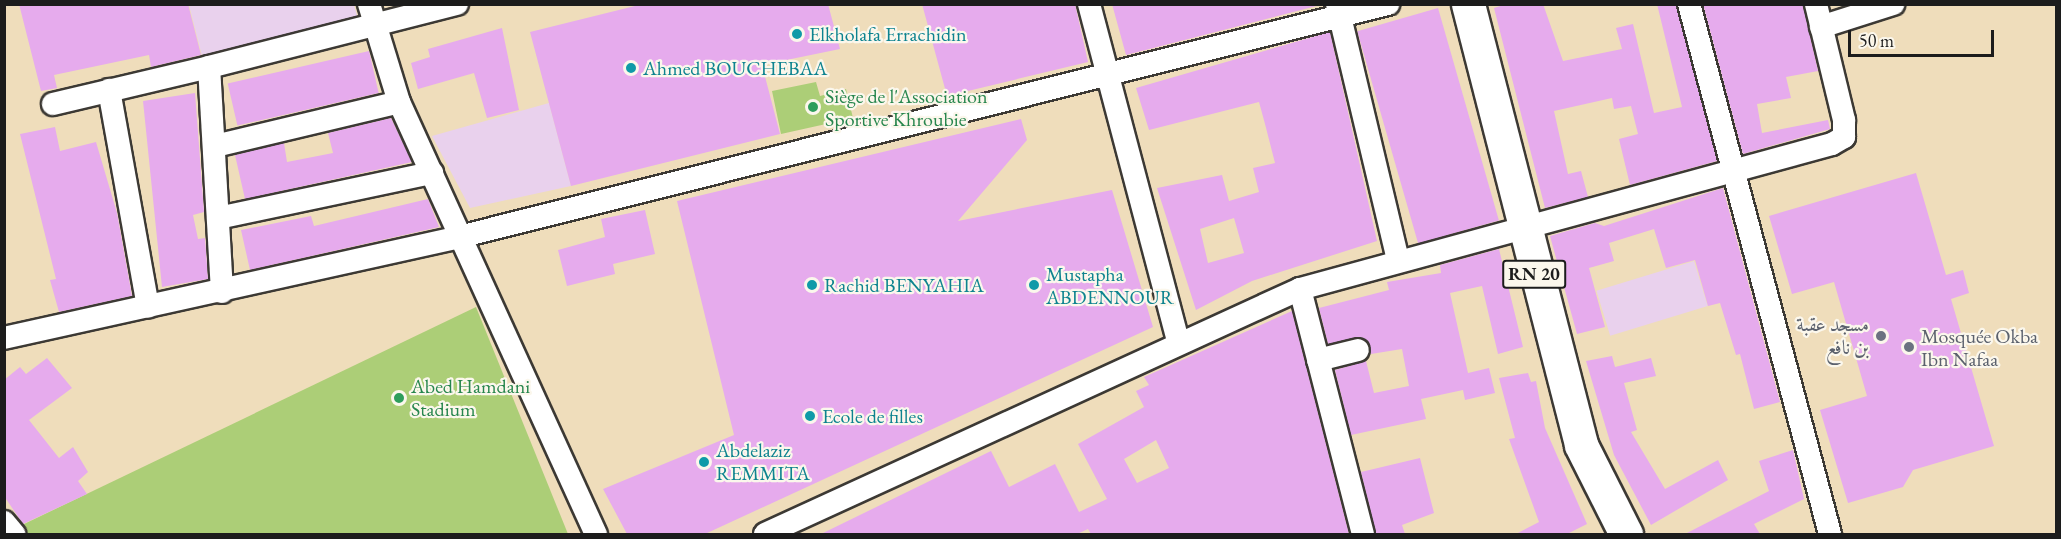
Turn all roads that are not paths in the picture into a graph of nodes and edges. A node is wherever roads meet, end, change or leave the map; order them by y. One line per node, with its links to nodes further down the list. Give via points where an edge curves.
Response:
1 (457, 4): 9 (street)
2 (1089, 4): 12 (street)
3 (1388, 4): 8 (street)
4 (1468, 4): 20 (main road, RN 20)
5 (1689, 4): 17 (street)
6 (1816, 4): 10 (street)
7 (1893, 4): 10 (street)
8 (1339, 10): 12 (street); 22 (street)
9 (371, 15): 11 (street); 14 (street)
10 (1821, 27): 17 (street, via 1844,137)
11 (209, 67): 13 (street); 16 (street)
12 (1107, 75): 21 (street); 27 (street)
13 (109, 90): 15 (street); 25 (street)
14 (399, 102): 16 (street); 18 (street)
15 (52, 104)
16 (215, 146): 19 (street)
17 (1730, 171): 20 (street); 36 (street)
18 (432, 173): 19 (street); 21 (street)
19 (218, 218): 24 (street)
20 (1521, 227): 22 (street); 35 (main road, RN 20, via 1581,445)
21 (463, 236): 24 (street); 32 (street)
22 (1398, 260): 23 (street)
23 (1300, 289): 27 (street); 29 (street)
24 (222, 292): 25 (street)
25 (148, 307): 26 (street)
26 (4, 338)
27 (1178, 341): 33 (street)
28 (1358, 350): 29 (street)
29 (1318, 360): 34 (street)
30 (4, 522): 31 (street)
31 (14, 534)
32 (596, 534)
33 (765, 534)
34 (1363, 534)
35 (1626, 534)
36 (1830, 534)

